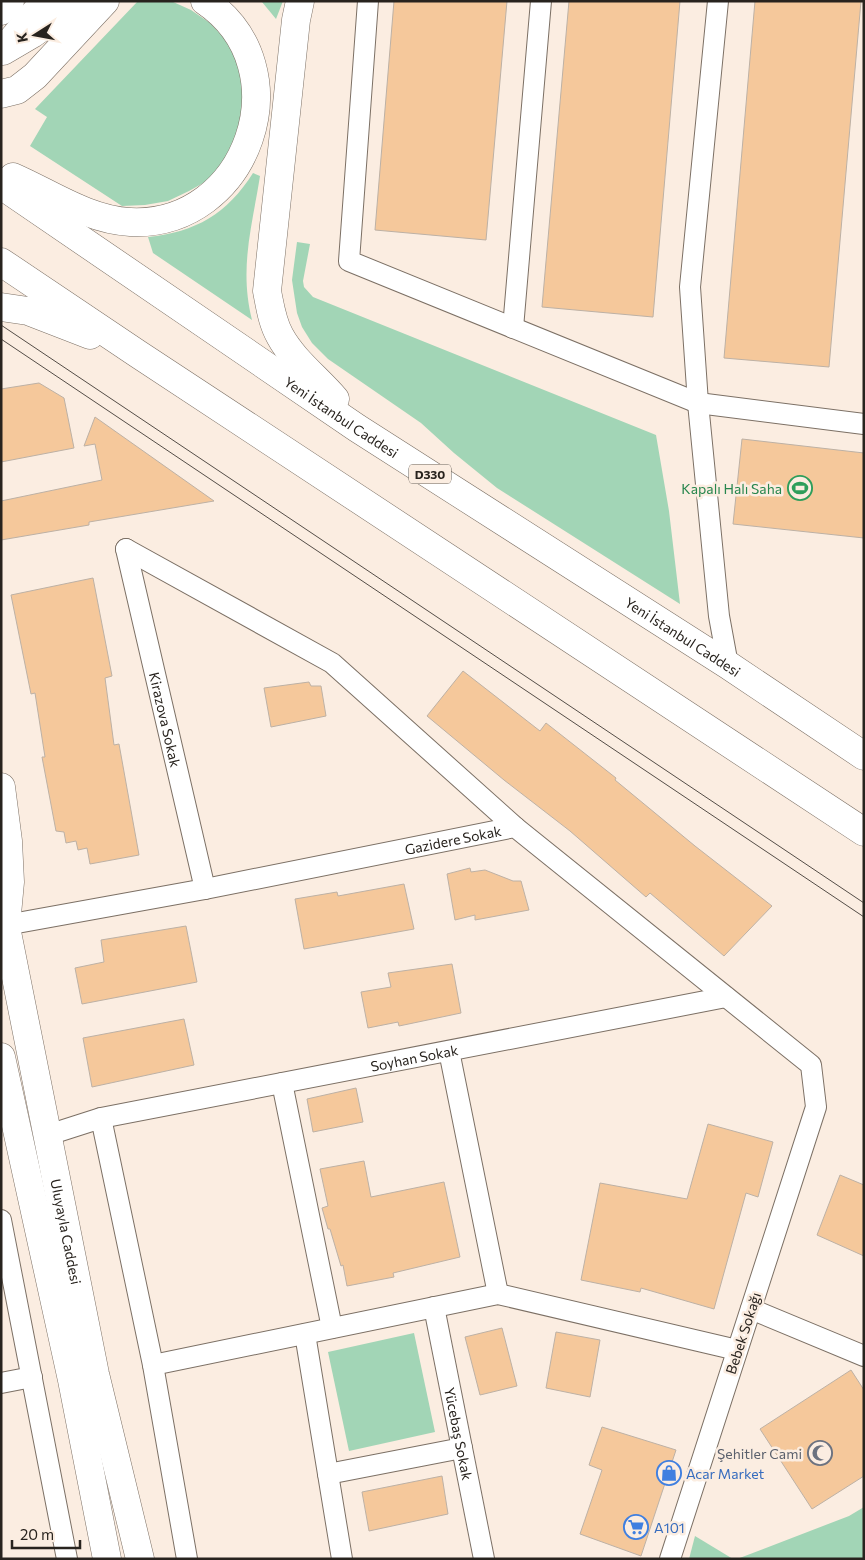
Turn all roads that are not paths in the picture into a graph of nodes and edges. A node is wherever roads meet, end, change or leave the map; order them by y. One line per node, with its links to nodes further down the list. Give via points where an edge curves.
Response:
1 (10, 1): 10 (main road)
2 (45, 1): 11 (main road)
3 (78, 1): 11 (main road)
4 (105, 1): 12 (main road, via 35,76 16,90)
5 (205, 1): 13 (main road, via 227,20 238,35 252,67 256,86 251,137 235,168 212,195 181,214 130,222 102,217)
6 (300, 1): 21 (main road, via 267,291 271,315 290,352 322,383)
7 (368, 1): 17 (street, via 348,261)
8 (541, 1): 17 (street)
9 (718, 1): 19 (street, via 690,287)
10 (1, 11)
11 (2, 52)
12 (1, 94)
13 (1, 172)
14 (1, 185): 21 (main road, Yeni İstanbul Caddesi / D330)
15 (1, 262): 18 (main road)
16 (1, 308): 18 (main road, via 28,311)
17 (513, 328): 19 (street)
18 (138, 354): 26 (main road)
19 (698, 403): 20 (street); 22 (street, via 719,616)
20 (864, 424)
21 (357, 428): 22 (main road, Yeni İstanbul Caddesi / D330)
22 (728, 665): 23 (main road, Yeni İstanbul Caddesi / D330)
23 (864, 756)
24 (1, 787): 28 (main road, Uluyayla Caddesi, via 10,874)
25 (515, 827): 27 (street, Gazidere Sokak); 27 (street, Kirazova Sokak, via 332,663 126,549); 29 (street, Gazidere Sokak)
26 (864, 832)
27 (205, 889): 28 (street, Gazidere Sokak)
28 (4, 914): 35 (main road, Uluyayla Caddesi)
29 (726, 997): 30 (street, Soyhan Sokak); 33 (street, Gazidere Sokak, via 811,1065)
30 (448, 1051): 32 (street, Soyhan Sokak); 37 (street)
31 (1, 1057): 50 (main road, Uluyayla Caddesi, via 72,1380)
32 (282, 1083): 34 (street, Soyhan Sokak); 40 (street)
33 (816, 1107): 39 (street, Bebek Sokağı)
34 (101, 1118): 35 (street, Soyhan Sokak); 44 (street)
35 (48, 1135): 51 (main road, Uluyayla Caddesi, via 95,1374)
36 (1, 1220): 45 (street)
37 (498, 1294): 38 (street); 42 (street)
38 (434, 1307): 40 (street); 47 (street, Yücebaş Sokak)
39 (751, 1309): 42 (street, Bebek Sokağı); 43 (street)
40 (332, 1328): 41 (street)
41 (305, 1334): 44 (street); 48 (street)
42 (737, 1350): 55 (street, Bebek Sokağı)
43 (864, 1356)
44 (153, 1365): 52 (street)
45 (32, 1377): 46 (street); 49 (street)
46 (1, 1383)
47 (462, 1448): 48 (street); 54 (street, Yücebaş Sokak)
48 (328, 1474): 53 (street)
49 (67, 1559)
50 (107, 1559)
51 (140, 1559)
52 (187, 1559)
53 (342, 1559)
54 (484, 1559)
55 (670, 1559)

